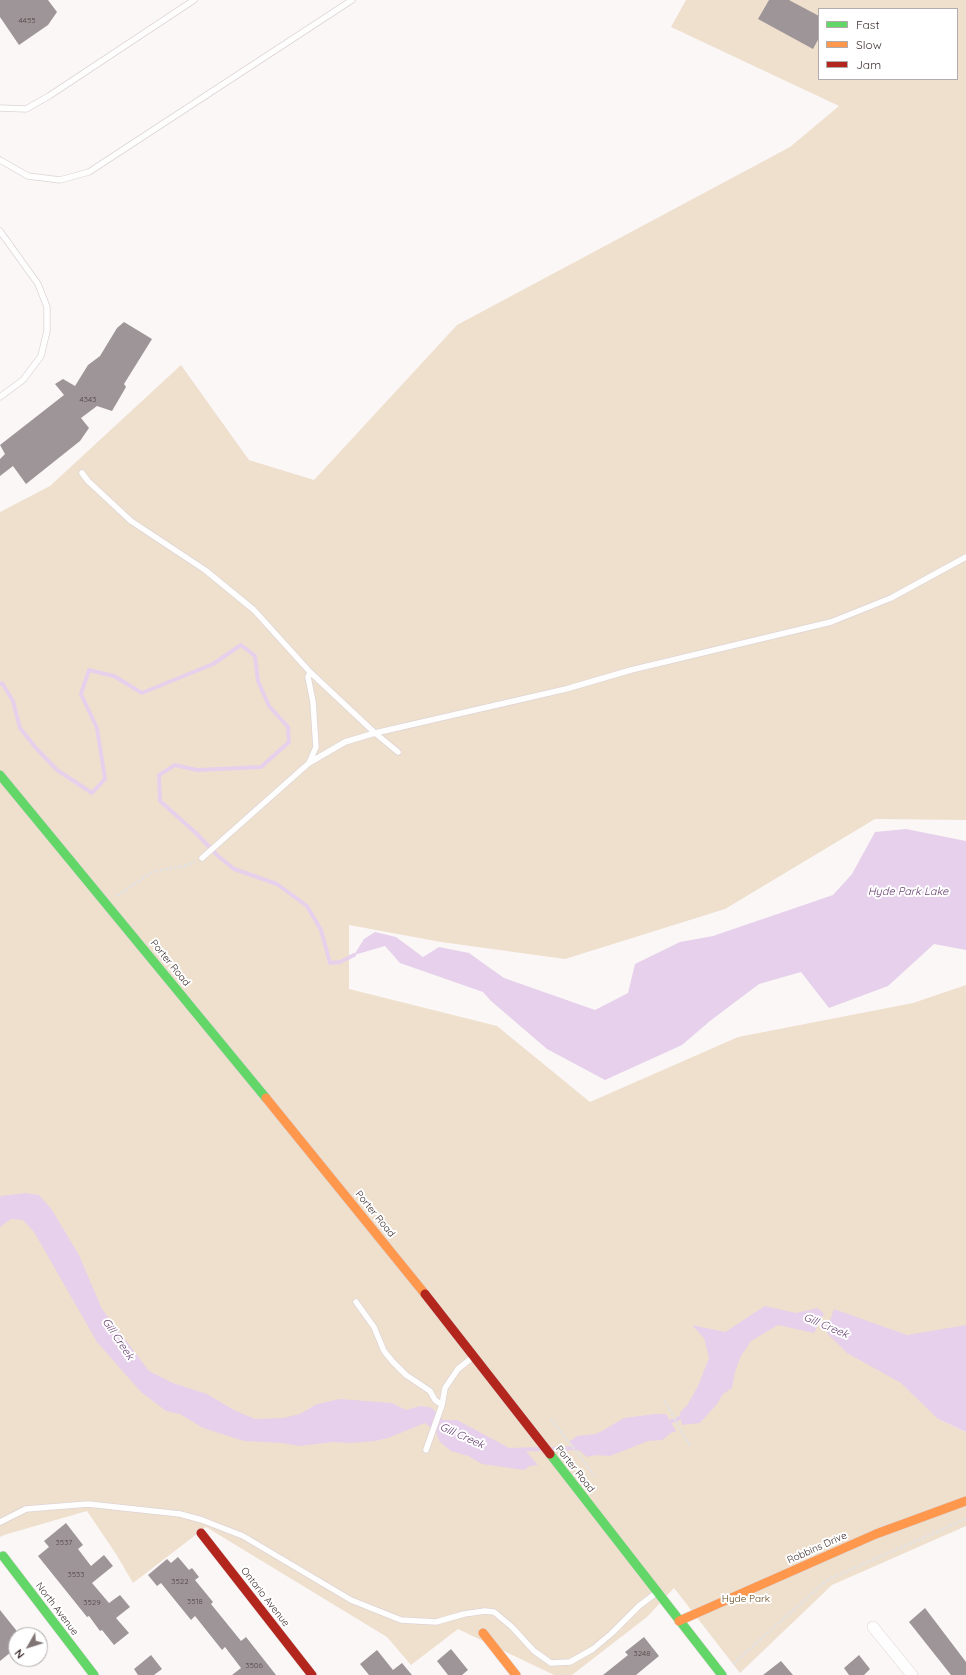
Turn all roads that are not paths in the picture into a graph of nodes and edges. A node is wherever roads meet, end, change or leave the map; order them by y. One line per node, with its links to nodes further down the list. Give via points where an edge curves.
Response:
1 (194, 0): 3 (lane, via 26,109)
2 (352, 0): 4 (lane, via 89,172 60,180 28,176)
3 (0, 108)
4 (0, 160)
5 (0, 231): 6 (lane, via 38,284 47,307 47,331 41,356 23,380)
6 (0, 397)
7 (82, 473): 9 (lane, via 130,521 205,570 254,610)
8 (966, 556): 10 (lane, via 891,598 831,622 631,670 566,689)
9 (310, 672): 10 (lane); 12 (lane, via 308,677 313,702 316,747)
10 (375, 733): 11 (lane); 12 (lane, via 345,742)
11 (398, 752)
12 (309, 763): 14 (lane)
13 (0, 775): 16 (main road, Porter Road, via 377,1233)
14 (202, 858)
15 (356, 1302): 17 (lane, via 393,1362 406,1375 430,1391 435,1400)
16 (473, 1356): 17 (lane, via 458,1369 446,1388); 23 (main road, Porter Road)
17 (442, 1405): 18 (lane)
18 (426, 1450)
19 (966, 1501): 24 (main road, Robbins Drive, via 876,1534)
20 (0, 1522): 23 (lane, via 26,1509 88,1504 180,1514 243,1536 351,1600 401,1620 436,1622 464,1614 494,1612 534,1651 551,1663 570,1662 593,1649 638,1606)
21 (201, 1533): 28 (main road, Ontario Avenue)
22 (3, 1556): 27 (main road, North Avenue)
23 (657, 1592): 24 (main road, Porter Road)
24 (679, 1621): 30 (main road, Porter Road)
25 (873, 1626): 31 (street)
26 (483, 1633): 29 (main road)
27 (94, 1675)
28 (312, 1675)
29 (516, 1675)
30 (722, 1675)
31 (912, 1675)

